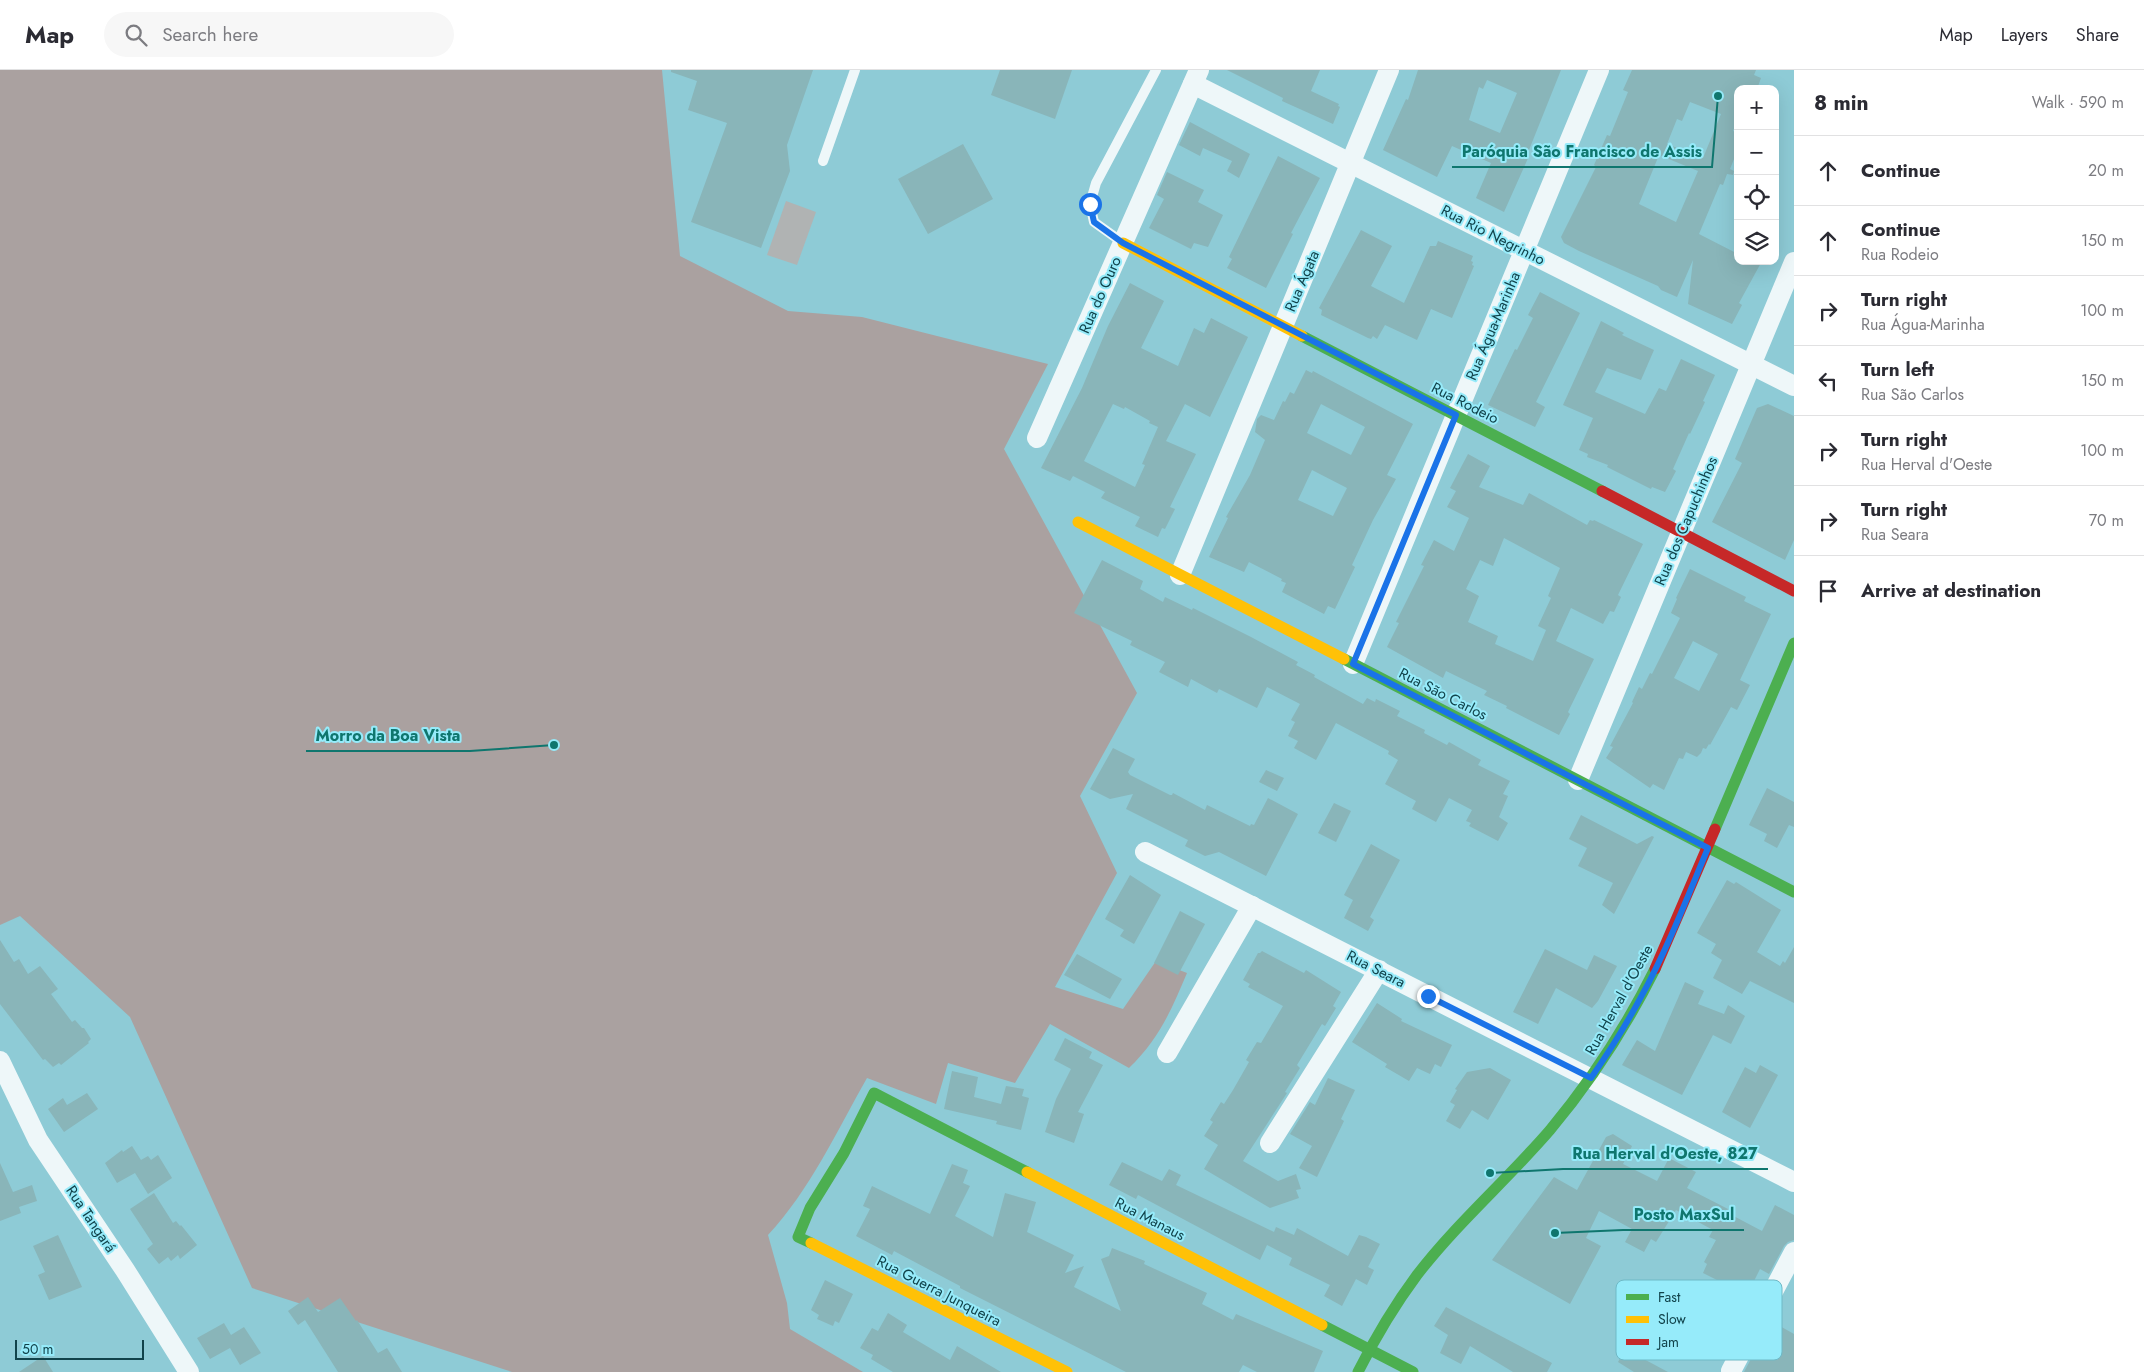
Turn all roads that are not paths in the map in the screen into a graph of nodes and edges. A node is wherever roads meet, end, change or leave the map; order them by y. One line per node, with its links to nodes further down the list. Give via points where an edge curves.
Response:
1 (855, 70): 6 (lane)
2 (1156, 70): 8 (lane, via 1096,183 1090,204 1094,222)
3 (1389, 70): 7 (street, Rua Ágata)
4 (1599, 70): 9 (street, Rua Água-Marinha)
5 (1196, 77): 7 (street, Rua Rio Negrinho); 8 (street, Rua do Ouro)
6 (823, 161)
7 (1351, 163): 9 (street, Rua Rio Negrinho); 11 (street, Rua Ágata)
8 (1123, 243): 11 (street, Rua Rodeio); 15 (street, Rua do Ouro)
9 (1524, 250): 12 (street, Rua Rio Negrinho); 14 (street, Rua Água-Marinha)
10 (1794, 262): 12 (street, Rua dos Capuchinhos)
11 (1283, 326): 14 (street, Rua Rodeio); 18 (street, Rua Ágata)
12 (1751, 364): 13 (street, Rua Rio Negrinho); 17 (street, Rua dos Capuchinhos)
13 (1794, 386)
14 (1456, 415): 17 (street, Rua Rodeio); 21 (street, Rua Água-Marinha)
15 (1037, 438)
16 (1078, 522): 18 (street, Rua São Carlos)
17 (1681, 532): 19 (street, Rua Rodeio); 22 (street, Rua dos Capuchinhos)
18 (1180, 575): 21 (street, Rua São Carlos)
19 (1794, 590)
20 (1794, 643): 23 (street, Rua Herval d'Oeste)
21 (1353, 664): 22 (street, Rua São Carlos)
22 (1578, 780): 23 (street, Rua São Carlos)
23 (1708, 848): 25 (street, Rua São Carlos); 30 (street, Rua Herval d'Oeste, via 1642,996)
24 (1145, 852): 26 (street, Rua Seara)
25 (1794, 892)
26 (1252, 906): 27 (street, Rua Seara); 28 (street)
27 (1379, 970): 30 (street, Rua Seara); 31 (street)
28 (1167, 1053)
29 (0, 1061): 39 (street, Rua Tangará, via 38,1140)
30 (1591, 1078): 32 (street, Rua Seara); 36 (street, Rua Herval d'Oeste, via 1548,1132 1418,1274 1385,1317)
31 (1270, 1144)
32 (1794, 1182)
33 (798, 1237): 36 (street, Rua Manaus, via 810,1208 844,1153 874,1093); 40 (street, Rua Guerra Junqueira)
34 (1794, 1252): 35 (street)
35 (1779, 1280)
36 (1368, 1348): 41 (street, Rua Herval d'Oeste); 42 (street, Rua Manaus)
37 (1737, 1360): 38 (street)
38 (1731, 1371)
39 (189, 1372)
40 (1067, 1372)
41 (1358, 1372)
42 (1413, 1372)

